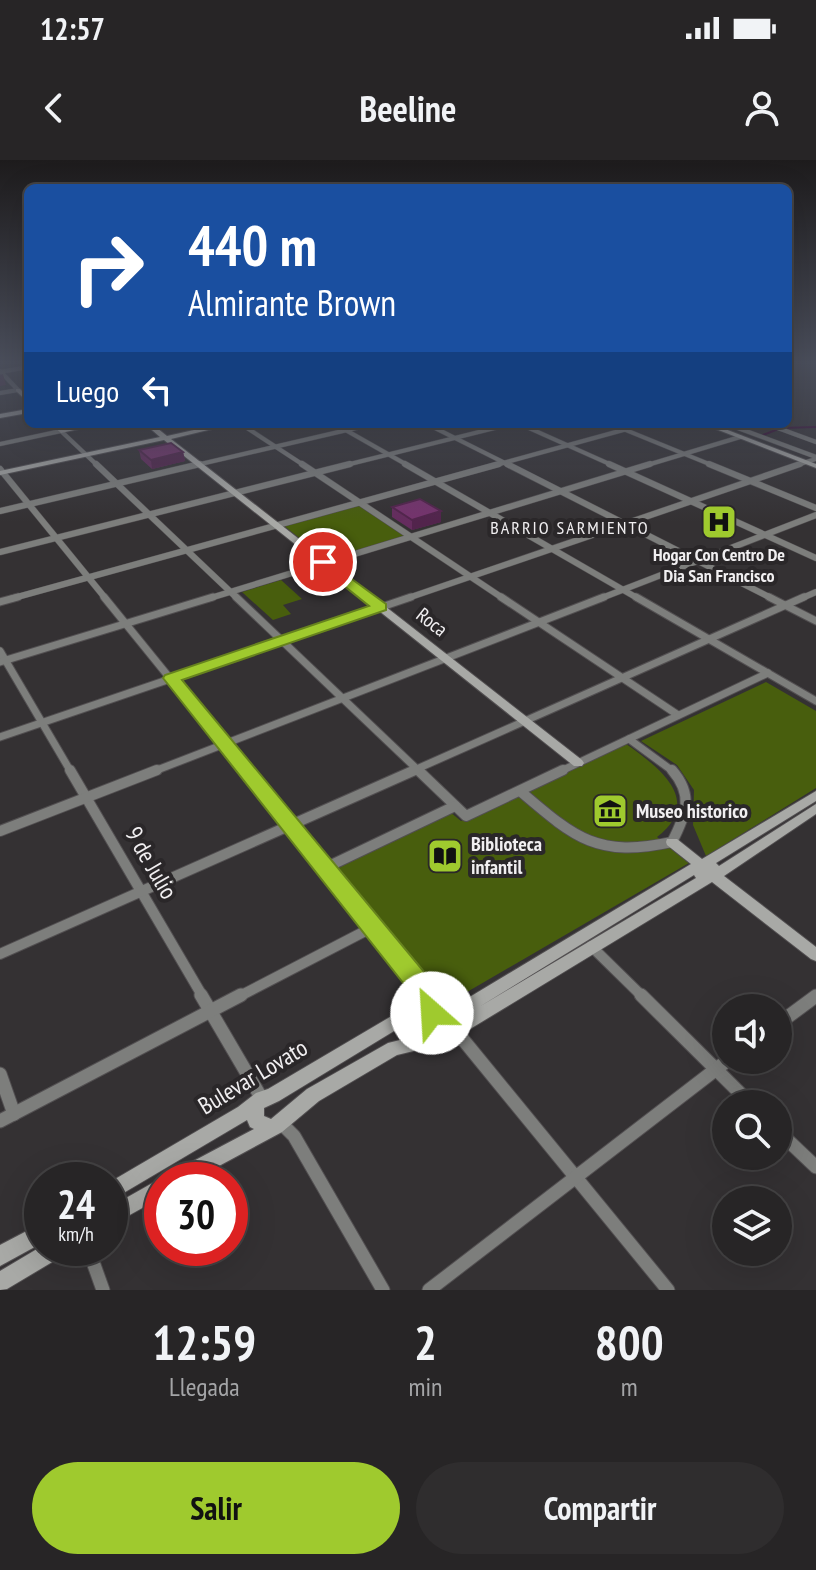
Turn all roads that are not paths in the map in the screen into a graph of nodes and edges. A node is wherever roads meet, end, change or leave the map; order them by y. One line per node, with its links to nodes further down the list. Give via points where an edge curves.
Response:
1 (64, 428): 21 (street); 25 (street)
2 (153, 428): 18 (street, Roca)
3 (211, 428): 18 (street)
4 (247, 428): 23 (street)
5 (342, 428): 15 (street)
6 (355, 428): 15 (street)
7 (435, 428): 19 (street)
8 (495, 428): 19 (street)
9 (529, 428): 22 (street)
10 (620, 428): 16 (street)
11 (631, 428): 16 (street)
12 (716, 428): 17 (street)
13 (737, 428): 27 (street)
14 (778, 428): 20 (street)
15 (346, 430): 23 (street); 26 (street)
16 (624, 430): 22 (street); 24 (street)
17 (740, 437): 24 (street); 28 (street)
18 (165, 438): 25 (street); 30 (street, Roca)
19 (455, 438): 26 (street); 29 (street)
20 (816, 442)
21 (0, 444)
22 (567, 445): 29 (street); 33 (street)
23 (275, 447): 30 (street); 34 (street)
24 (685, 454): 33 (street); 36 (street)
25 (87, 455): 32 (street); 37 (street)
26 (389, 455): 34 (street); 35 (street)
27 (816, 458): 28 (street)
28 (806, 462): 31 (street); 36 (street)
29 (504, 463): 35 (street); 38 (street)
30 (199, 464): 37 (street); 39 (street, Roca)
31 (816, 466)
32 (1, 472): 42 (street)
33 (626, 472): 38 (street); 40 (street)
34 (315, 473): 39 (street); 41 (street)
35 (436, 482): 41 (street); 45 (street)
36 (751, 482): 40 (street); 43 (street)
37 (119, 483): 42 (street); 46 (street)
38 (561, 492): 45 (street); 48 (street)
39 (235, 493): 46 (street); 49 (street, Roca)
40 (692, 502): 48 (street); 50 (street)
41 (359, 503): 49 (street); 51 (street)
42 (28, 504): 44 (street); 52 (street)
43 (816, 508)
44 (0, 511)
45 (491, 513): 51 (street); 53 (street)
46 (151, 514): 52 (street); 54 (street)
47 (816, 515): 50 (street)
48 (625, 524): 53 (street); 57 (street)
49 (277, 525): 54 (street); 58 (street, Roca)
50 (765, 535): 56 (street); 57 (street)
51 (411, 537): 58 (street); 60 (street)
52 (56, 538): 55 (street); 59 (street)
53 (553, 549): 60 (street); 61 (street)
54 (188, 550): 59 (street); 62 (street)
55 (0, 552)
56 (816, 558)
57 (698, 561): 61 (street); 65 (street)
58 (325, 563): 62 (street); 66 (street, Roca)
59 (89, 577): 64 (street); 69 (street)
60 (471, 577): 66 (street); 68 (street)
61 (624, 590): 68 (street); 70 (street)
62 (232, 592): 69 (street); 71 (street)
63 (816, 592): 65 (street)
64 (0, 602)
65 (786, 606): 67 (street); 70 (street)
66 (380, 607): 71 (street); 73 (street, Roca)
67 (816, 621)
68 (539, 622): 73 (street); 76 (street)
69 (126, 624): 72 (street); 75 (street)
70 (710, 640): 74 (street); 76 (street)
71 (282, 641): 75 (street); 77 (street)
72 (2, 658): 81 (street, 9 de Julio)
73 (446, 658): 77 (street); 80 (street, Roca)
74 (768, 673): 78 (street); 79 (street)
75 (171, 678): 81 (street); 84 (street)
76 (622, 678): 79 (street); 80 (street)
77 (342, 699): 84 (street); 86 (street)
78 (815, 699)
79 (678, 715): 83 (street)
80 (525, 721): 85 (street, Roca); 86 (street)
81 (42, 723): 82 (street); 89 (street, 9 de Julio)
82 (0, 737)
83 (629, 739): 85 (street); 94 (street, via 685,783 689,804)
84 (225, 744): 89 (street); 92 (street)
85 (578, 763): 87 (street)
86 (416, 770): 90 (street); 92 (street)
87 (520, 791): 90 (street, via 466,816); 94 (street, via 561,827 589,842 627,850)
88 (816, 795): 91 (street, Bulevar Lovato)
89 (85, 798): 93 (street); 97 (street, 9 de Julio)
90 (455, 806): 95 (street)
91 (812, 808): 96 (street, Bulevar Lovato)
92 (290, 825): 95 (street); 97 (street)
93 (0, 831)
94 (672, 842): 96 (street)
95 (325, 868): 98 (street)
96 (707, 870): 99 (street, Bulevar Lovato); 101 (street)
97 (140, 892): 100 (street); 103 (street, 9 de Julio)
98 (373, 927): 103 (street); 105 (street, via 431,999)
99 (587, 942): 105 (street, Bulevar Lovato); 105 (street, Bulevar Lovato); 106 (street)
100 (0, 954)
101 (816, 955)
102 (816, 996): 104 (street)
103 (210, 1011): 111 (street, 9 de Julio); 112 (street)
104 (792, 1014)
105 (439, 1023): 111 (street, Bulevar Lovato, via 386,1027); 114 (street, Bulevar Lovato, via 313,1095); 118 (street)
106 (712, 1067)
107 (712, 1072): 118 (street)
108 (0, 1074): 112 (street)
109 (719, 1074): 110 (street)
110 (736, 1090)
111 (263, 1100): 114 (street, 9 de Julio, via 256,1121); 114 (street, 9 de Julio, via 286,1103); 119 (street, Bulevar Lovato)
112 (14, 1114): 113 (street)
113 (0, 1121)
114 (278, 1123): 116 (street, Bulevar Lovato); 126 (street, via 294,1136)
115 (792, 1144): 117 (street)
116 (208, 1162)
117 (816, 1167)
118 (576, 1177): 127 (street); 128 (street)
119 (128, 1181)
120 (24, 1242): 121 (street)
121 (0, 1256)
122 (27, 1266): 124 (street)
123 (94, 1266): 125 (street)
124 (0, 1282)
125 (103, 1290)
126 (383, 1290)
127 (429, 1290)
128 (668, 1290)

